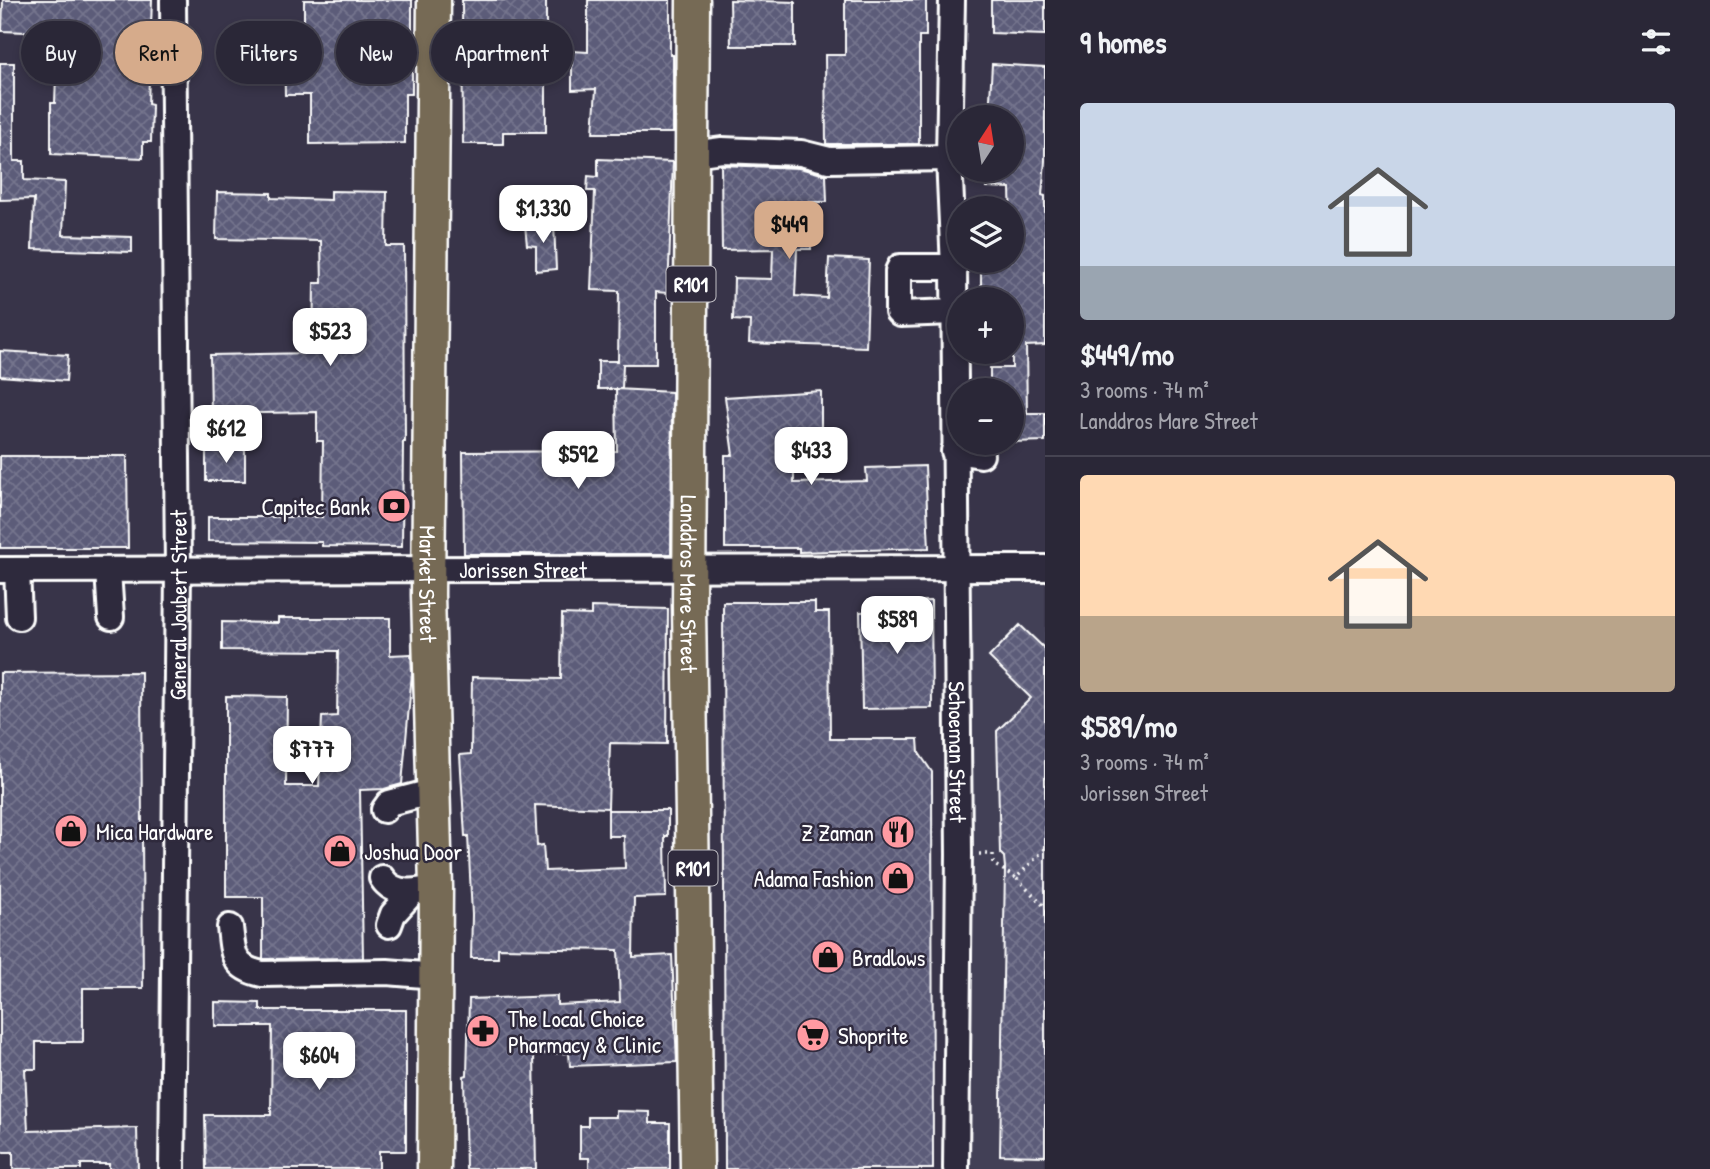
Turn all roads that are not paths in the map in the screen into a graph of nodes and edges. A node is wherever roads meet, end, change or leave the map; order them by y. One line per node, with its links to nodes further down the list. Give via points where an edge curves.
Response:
1 (173, 0): 17 (street, General Joubert Street)
2 (434, 0): 11 (main road, Market Street)
3 (693, 0): 6 (main road, Landdros Mare Street / R101)
4 (951, 0): 5 (street, Schoeman Street)
5 (950, 105)
6 (692, 154): 7 (street, via 723,150 801,153 829,160); 12 (main road, Landdros Mare Street / R101)
7 (947, 158)
8 (947, 267): 9 (street, via 901,267 898,312)
9 (947, 312)
10 (954, 455): 13 (street, Schoeman Street)
11 (429, 568): 12 (street, Jorissen Street); 17 (street, Jorissen Street); 20 (main road, Market Street)
12 (690, 568): 13 (street, Jorissen Street); 29 (main road, Landdros Mare Street / R101)
13 (955, 568): 14 (street, Jorissen Street); 30 (street, Schoeman Street, via 959,854)
14 (1045, 568)
15 (9, 570): 16 (street, Jorissen Street); 18 (street)
16 (108, 570): 17 (street, Jorissen Street); 19 (street)
17 (178, 570): 27 (street, General Joubert Street)
18 (19, 617)
19 (111, 617)
20 (435, 791): 21 (street, via 389,803); 23 (main road, Market Street)
21 (384, 810)
22 (382, 878): 23 (street, via 393,888)
23 (424, 890): 24 (street, via 393,914); 26 (main road, Market Street)
24 (389, 925)
25 (230, 927): 26 (street, via 232,950 249,972)
26 (436, 976): 28 (main road, Market Street)
27 (172, 1169)
28 (434, 1169)
29 (697, 1169)
30 (956, 1169)

